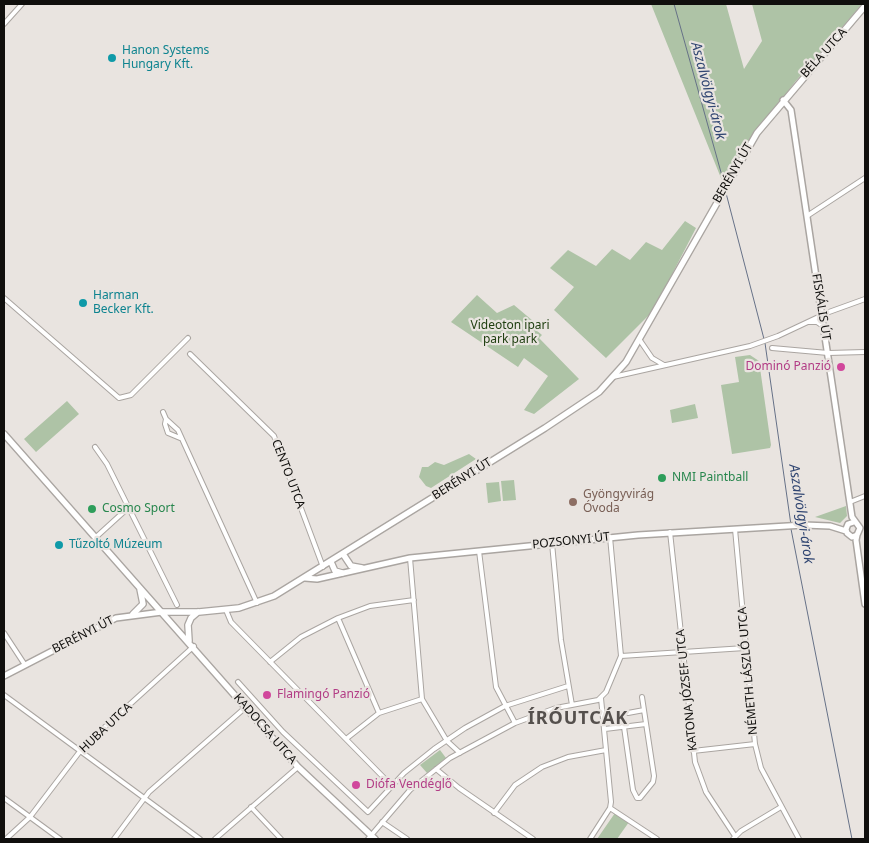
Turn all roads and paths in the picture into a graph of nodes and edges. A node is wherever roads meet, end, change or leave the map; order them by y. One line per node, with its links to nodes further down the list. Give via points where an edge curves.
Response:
1 (22, 4): 3 (street)
2 (865, 6): 4 (main road, BÉLA UTCA)
3 (4, 24)
4 (783, 100): 6 (street, FISKÁLIS ÚT, via 791,110); 13 (main road, BERÉNYI ÚT, via 747,148)
5 (865, 178): 6 (street)
6 (807, 216): 9 (street, FISKÁLIS ÚT)
7 (4, 298): 12 (street, via 119,398 131,395)
8 (865, 299): 9 (street)
9 (822, 315): 10 (street); 11 (street, FISKÁLIS ÚT)
10 (807, 323): 11 (street, via 817,322); 19 (street, via 761,343)
11 (824, 327): 15 (street, FISKÁLIS ÚT)
12 (188, 338)
13 (639, 339): 18 (street); 21 (main road, BERÉNYI ÚT)
14 (772, 348): 15 (street)
15 (828, 352): 16 (street); 28 (street, FISKÁLIS ÚT)
16 (865, 352)
17 (190, 354): 41 (street, CENTO UTCA, via 274,436)
18 (652, 358): 19 (street); 20 (street)
19 (664, 365): 20 (street)
20 (646, 370): 21 (street)
21 (614, 377): 38 (main road, BERÉNYI ÚT, via 578,407)
22 (163, 412): 23 (street)
23 (166, 419): 25 (street); 25 (street, via 168,433)
24 (4, 434): 35 (main road, KADOCSA UTCA)
25 (181, 438): 47 (street)
26 (95, 447): 29 (street)
27 (865, 496): 28 (street)
28 (850, 502): 30 (street, FISKÁLIS ÚT)
29 (128, 508): 35 (street); 49 (street)
30 (851, 524): 31 (street, POZSONYI ÚT, via 840,528 785,526); 33 (street); 33 (street, FISKÁLIS ÚT)
31 (735, 529): 32 (street, POZSONYI ÚT); 58 (street, NÉMETH LÁSZLÓ UTCA)
32 (670, 532): 34 (street, POZSONYI ÚT); 59 (street, KATONA JÓZSEF UTCA)
33 (859, 533): 48 (street)
34 (610, 537): 36 (street, POZSONYI ÚT); 60 (street)
35 (95, 538): 45 (main road, KADOCSA UTCA)
36 (552, 543): 37 (street, POZSONYI ÚT); 65 (street)
37 (479, 551): 39 (street, POZSONYI ÚT); 71 (street, via 493,674)
38 (343, 554): 40 (main road, BERÉNYI ÚT); 42 (main road, via 351,566)
39 (410, 558): 42 (street, POZSONYI ÚT); 46 (street)
40 (331, 562): 41 (main road, BERÉNYI ÚT); 43 (main road, via 335,571)
41 (323, 567): 44 (main road, BERÉNYI ÚT)
42 (362, 568): 43 (street, POZSONYI ÚT)
43 (342, 573): 44 (street, POZSONYI ÚT, via 317,579)
44 (305, 578): 47 (main road, BERÉNYI ÚT)
45 (137, 583): 51 (main road, KADOCSA UTCA); 53 (main road, via 143,602)
46 (414, 600): 54 (street, via 370,606); 69 (street)
47 (257, 603): 50 (main road, BERÉNYI ÚT)
48 (865, 604)
49 (177, 605)
50 (226, 610): 52 (main road, BERÉNYI ÚT); 61 (street, via 231,622)
51 (163, 612): 52 (main road, BERÉNYI ÚT); 53 (street, BERÉNYI ÚT); 56 (main road, KADOCSA UTCA)
52 (199, 612): 56 (main road, via 190,622)
53 (133, 614): 62 (street, BERÉNYI ÚT, via 109,621)
54 (338, 618): 61 (street, via 301,638); 75 (street)
55 (4, 633): 62 (street)
56 (189, 641): 57 (main road, KADOCSA UTCA)
57 (194, 646): 72 (main road, KADOCSA UTCA); 85 (street, HUBA UTCA)
58 (745, 648): 59 (street); 82 (street, NÉMETH LÁSZLÓ UTCA)
59 (683, 652): 60 (street); 84 (street, KATONA JÓZSEF UTCA)
60 (621, 656): 68 (street)
61 (270, 662): 80 (street)
62 (26, 665): 63 (street, BERÉNYI ÚT)
63 (4, 676)
64 (238, 682): 89 (street, KADOCSA UTCA, via 283,732 368,812)
65 (568, 686): 70 (street); 71 (street)
66 (4, 695): 85 (street)
67 (642, 697): 73 (street)
68 (601, 698): 70 (street); 79 (street)
69 (422, 699): 75 (street); 81 (street)
70 (572, 704): 76 (street)
71 (505, 706): 76 (street); 81 (street)
72 (246, 707): 87 (main road, KADOCSA UTCA); 91 (street)
73 (644, 710): 74 (street); 77 (street)
74 (628, 712)
75 (379, 713): 80 (street)
76 (515, 723): 86 (street)
77 (646, 724): 78 (street); 78 (street, via 654,776 640,798 633,790)
78 (624, 727): 79 (street)
79 (605, 730): 83 (street)
80 (346, 739): 89 (street)
81 (447, 741): 86 (street); 89 (street)
82 (755, 744): 84 (street); 93 (street, NÉMETH LÁSZLÓ UTCA, via 761,768)
83 (606, 750): 94 (street); 95 (street, via 568,757 542,767 515,785)
84 (693, 751): 99 (street, KATONA JÓZSEF UTCA, via 706,792)
85 (79, 752): 91 (street); 96 (street, HUBA UTCA)
86 (460, 753): 88 (street)
87 (298, 766): 92 (street); 98 (main road, KADOCSA UTCA)
88 (436, 768): 95 (street); 97 (street, via 410,790)
89 (392, 786)
90 (4, 798): 96 (street)
91 (144, 798): 102 (street); 103 (street)
92 (252, 807): 104 (street); 105 (street)
93 (781, 807): 99 (street); 110 (street, NÉMETH LÁSZLÓ UTCA)
94 (610, 808): 108 (street); 109 (street)
95 (494, 813): 107 (street)
96 (30, 817): 100 (street, HUBA UTCA); 101 (street)
97 (382, 822): 98 (street); 106 (street)
98 (371, 838)
99 (734, 838)
100 (6, 839)
101 (60, 839)
102 (114, 839)
103 (200, 839)
104 (215, 839)
105 (281, 839)
106 (407, 839)
107 (533, 839)
108 (590, 839)
109 (657, 839)
110 (799, 839)

